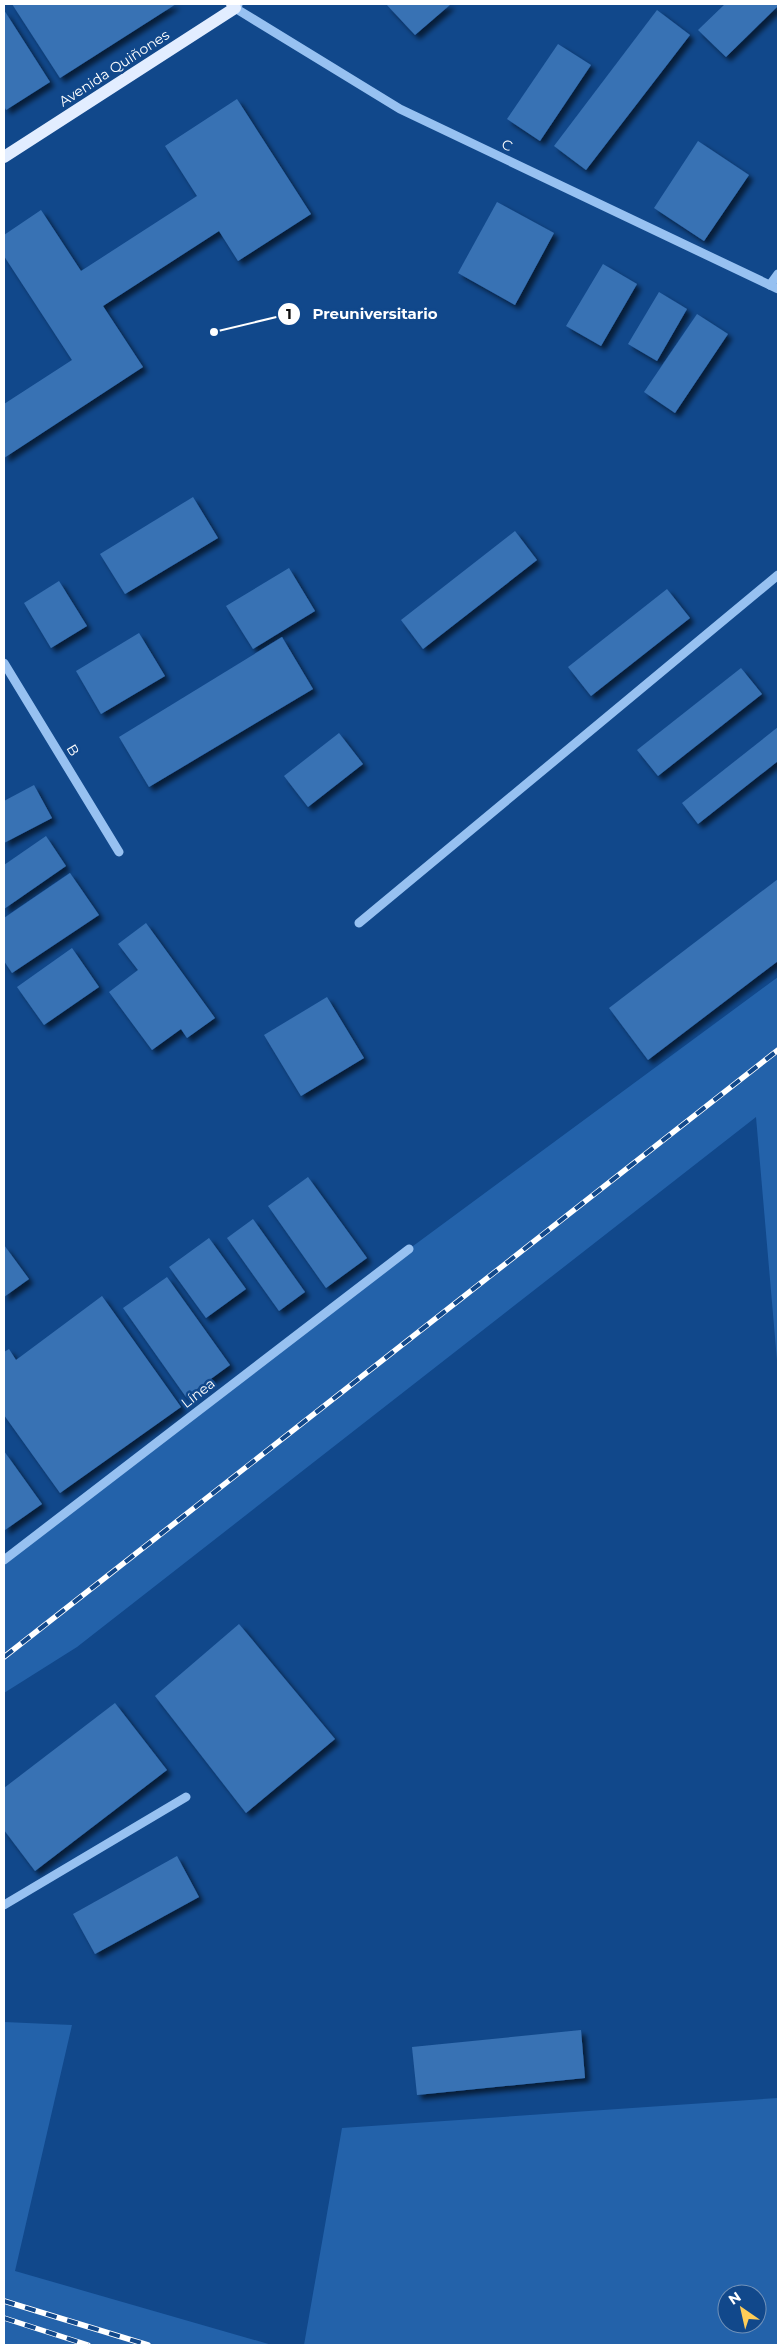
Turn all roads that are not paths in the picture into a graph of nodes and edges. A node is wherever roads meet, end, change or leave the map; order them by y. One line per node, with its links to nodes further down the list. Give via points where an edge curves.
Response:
1 (236, 5): 2 (main road, Avenida Quiñones); 4 (street, C, via 400,110)
2 (4, 157)
3 (778, 274): 4 (street)
4 (774, 287)
5 (778, 576): 8 (street)
6 (4, 663): 7 (street, B)
7 (119, 852)
8 (359, 923)
9 (409, 1248): 10 (street, Línea)
10 (4, 1560)
11 (186, 1797): 12 (street)
12 (4, 1905)

